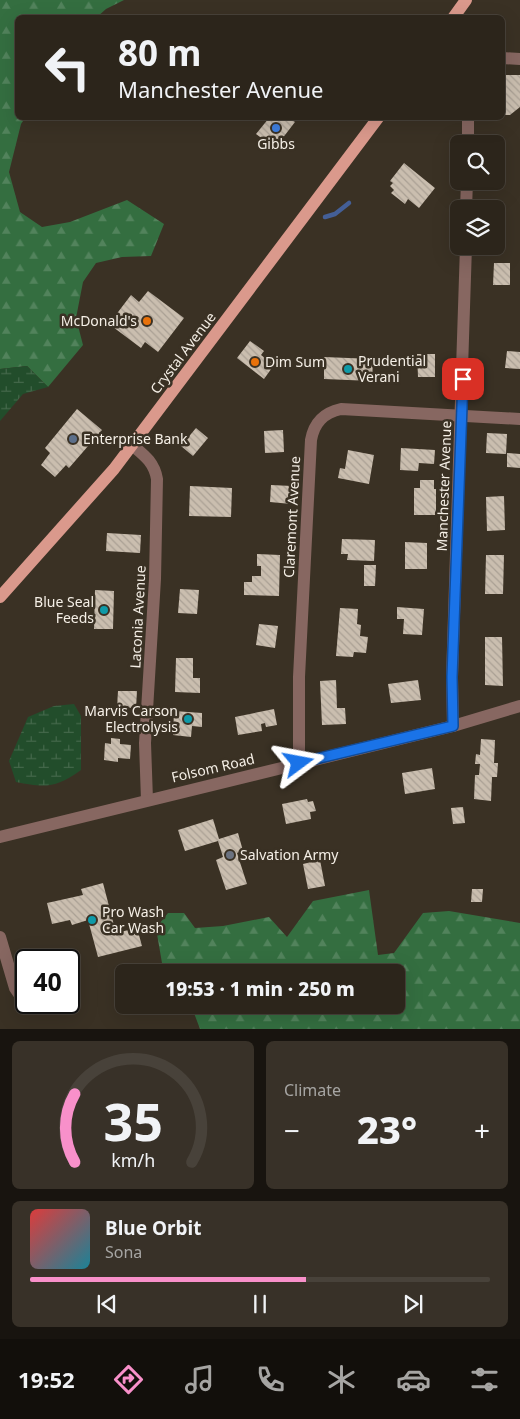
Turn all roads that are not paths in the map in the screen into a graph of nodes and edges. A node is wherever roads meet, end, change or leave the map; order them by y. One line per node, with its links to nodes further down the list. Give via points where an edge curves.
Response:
1 (466, 0): 2 (main road)
2 (455, 15)
3 (505, 58): 4 (street)
4 (520, 59)
5 (376, 120): 11 (main road, Crystal Avenue)
6 (468, 120): 7 (street)
7 (468, 135)
8 (466, 255): 9 (street, Manchester Avenue)
9 (462, 417): 10 (street); 14 (street, Manchester Avenue); 15 (street, Claremont Avenue, via 341,409 328,414 315,425 311,440 301,628)
10 (520, 419)
11 (132, 444): 12 (main road, Crystal Avenue, via 87,500); 16 (street, Laconia Avenue, via 149,460 157,479 155,579 145,743)
12 (0, 597)
13 (520, 706): 14 (street, Folsom Road)
14 (453, 726): 15 (street, Folsom Road)
15 (299, 763): 16 (street, Folsom Road)
16 (146, 800): 17 (street, Folsom Road)
17 (0, 837)
18 (0, 937): 19 (street)
19 (15, 988)

